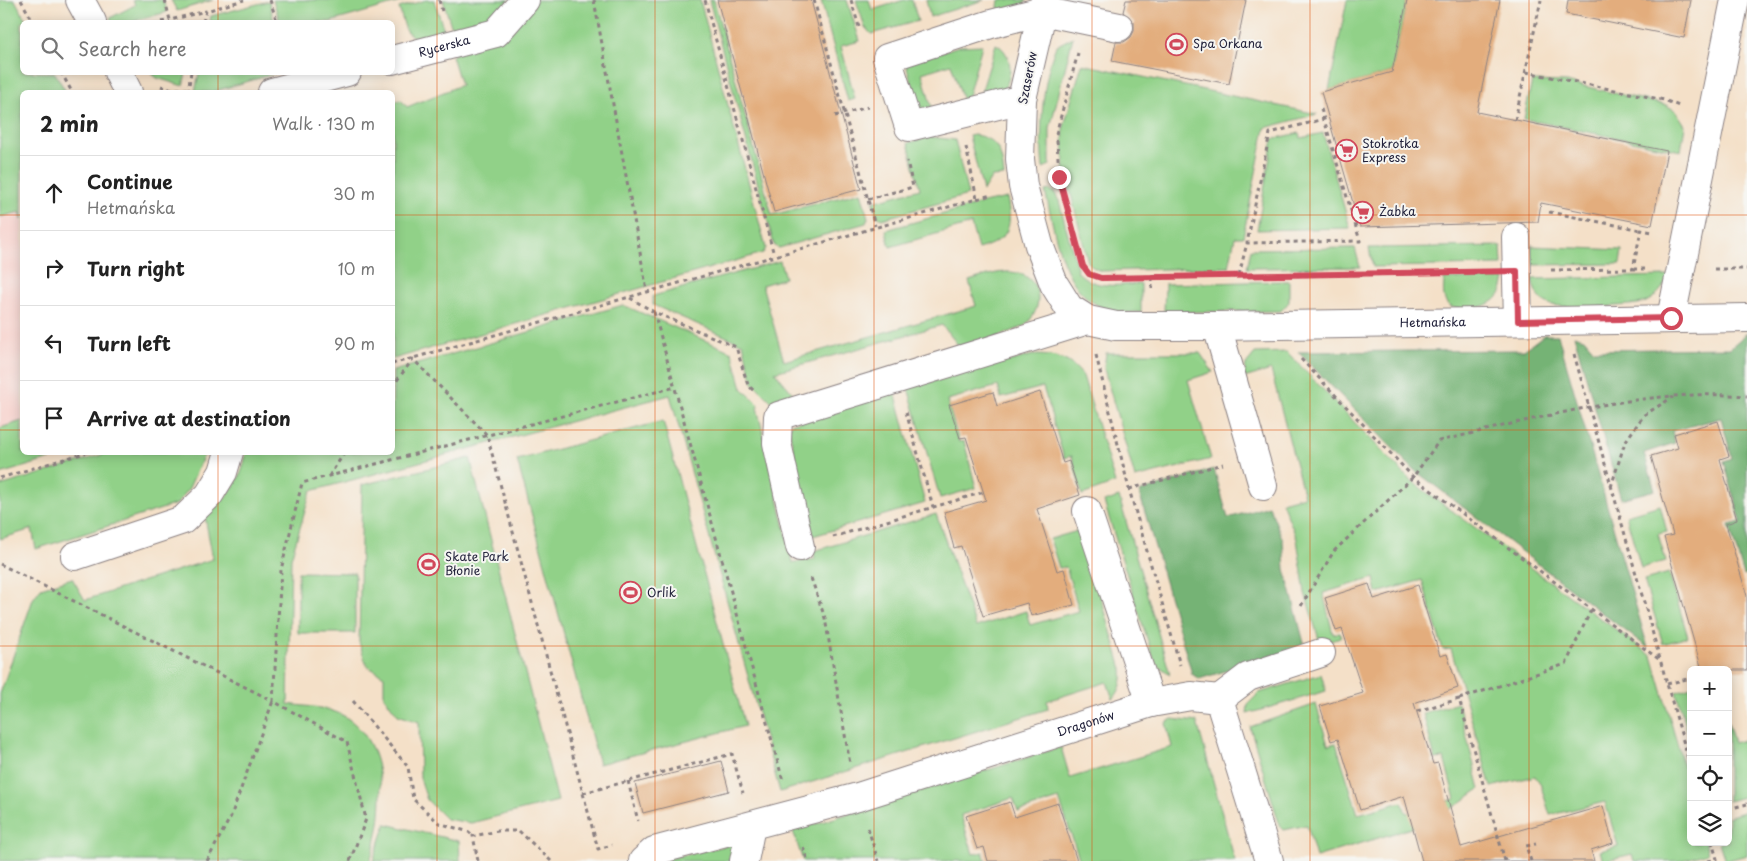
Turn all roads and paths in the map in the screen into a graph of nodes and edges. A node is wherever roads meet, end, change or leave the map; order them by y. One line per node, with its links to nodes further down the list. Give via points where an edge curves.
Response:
1 (21, 0): 17 (path)
2 (80, 0): 18 (street)
3 (165, 0): 19 (path)
4 (226, 0): 14 (path)
5 (244, 0): 14 (path)
6 (270, 0): 21 (path)
7 (525, 0): 24 (street, Rycerska, via 496,32)
8 (594, 0): 57 (path)
9 (705, 0): 53 (path)
10 (814, 0): 44 (path)
11 (851, 0): 23 (path)
12 (1541, 0): 25 (path)
13 (1735, 0): 60 (street)
14 (228, 5): 16 (path)
15 (1043, 6): 22 (street); 36 (street, Szaserów); 42 (street, via 887,58)
16 (206, 11): 19 (path); 20 (path)
17 (32, 20)
18 (91, 20)
19 (170, 20)
20 (204, 20)
21 (276, 20)
22 (1107, 24): 52 (path, via 1082,40 1056,134 1059,177)
23 (860, 30)
24 (395, 59)
25 (1526, 72): 38 (path, via 1664,100); 41 (path)
26 (63, 75): 31 (path)
27 (120, 75): 32 (street)
28 (191, 75): 34 (path)
29 (336, 75): 35 (street)
30 (154, 82): 33 (path)
31 (71, 90)
32 (127, 90)
33 (178, 90)
34 (188, 90)
35 (280, 90)
36 (1022, 99): 39 (street); 62 (street, Szaserów, via 1020,159 1023,186 1039,245 1054,284 1069,308)
37 (1321, 109): 40 (path)
38 (1682, 110)
39 (971, 112): 42 (street); 45 (path, via 963,137)
40 (1324, 119): 51 (path, via 1270,132); 51 (path, via 1360,241)
41 (1515, 120)
42 (909, 127): 44 (path, via 902,144 913,187)
43 (995, 194): 45 (path)
44 (868, 199): 47 (path)
45 (977, 199): 47 (path)
46 (1549, 212): 48 (path)
47 (875, 226): 53 (path)
48 (1641, 230): 49 (path); 55 (path, via 1633,269)
49 (1656, 233)
50 (1516, 237): 55 (street)
51 (1247, 243): 56 (path)
52 (1078, 249)
53 (774, 256): 57 (path)
54 (1083, 266): 56 (path, via 1089,274 1101,278)
55 (1517, 271): 56 (path); 64 (street)
56 (1240, 275)
57 (647, 291): 58 (path)
58 (630, 298): 59 (path); 68 (path)
59 (654, 312): 72 (path); 76 (path, via 736,347 748,386)
60 (1671, 318): 61 (street, Hetmańska); 63 (street, Hetmańska)
61 (1747, 318)
62 (1088, 320): 65 (street, Hetmańska, via 1116,326); 70 (street)
63 (1564, 320): 64 (street, Hetmańska); 75 (path)
64 (1518, 321): 65 (street, Hetmańska)
65 (1217, 326): 81 (street)
66 (1094, 350): 87 (path)
67 (1300, 358): 83 (path)
68 (413, 359): 69 (path); 71 (path); 77 (path)
69 (395, 363)
70 (897, 380): 76 (street); 89 (path)
71 (395, 383)
72 (675, 387): 77 (path); 114 (path)
73 (1675, 396): 74 (path); 75 (path); 86 (path, via 1644,414 1625,442)
74 (1747, 396)
75 (1588, 407): 83 (path, via 1439,441); 86 (path)
76 (778, 416): 91 (street, via 777,443)
77 (487, 435): 82 (path); 109 (path)
78 (78, 455): 84 (path)
79 (228, 455): 92 (street, via 223,472 209,495 182,520)
80 (343, 455): 82 (path)
81 (1254, 455): 85 (street); 87 (path)
82 (328, 476): 103 (path, via 302,483 285,551)
83 (1413, 477): 94 (path, via 1334,551); 95 (path)
84 (0, 478)
85 (1263, 486)
86 (1611, 486): 97 (path)
87 (1129, 489): 98 (path)
88 (984, 492): 89 (path)
89 (934, 507): 91 (path)
90 (1087, 511): 105 (street)
91 (800, 547): 110 (path, via 825,618)
92 (75, 556)
93 (0, 564): 103 (path)
94 (1301, 606)
95 (1592, 610): 97 (path); 102 (path, via 1566,664)
96 (1321, 653): 101 (street, via 1248,677)
97 (1660, 660): 100 (path)
98 (1183, 674)
99 (1687, 679): 100 (path)
100 (1666, 684): 107 (path)
101 (1219, 699): 105 (street, Dragonów, via 1191,696); 130 (street)
102 (1458, 699): 106 (path); 131 (path)
103 (273, 701): 122 (path, via 232,816); 123 (path, via 347,742 366,819)
104 (354, 701): 117 (path, via 408,767 414,799 439,824)
105 (1151, 703): 110 (street, Dragonów)
106 (1417, 712)
107 (1687, 756)
108 (628, 781): 109 (path); 111 (path, via 732,754); 116 (path)
109 (583, 792): 118 (path, via 598,849)
110 (858, 796): 114 (street, Dragonów); 129 (path)
111 (745, 799)
112 (1747, 804): 113 (path)
113 (1732, 808)
114 (792, 814): 115 (street, Dragonów); 128 (path)
115 (751, 826): 126 (street, Dragonów, via 654,851); 127 (street)
116 (640, 827)
117 (473, 836): 124 (path); 125 (path, via 519,831)
118 (616, 844)
119 (1536, 844): 132 (path, via 1526,846)
120 (1713, 846): 121 (path)
121 (1718, 860): 133 (path)
122 (207, 861)
123 (350, 861)
124 (478, 861)
125 (551, 861)
126 (642, 861)
127 (744, 861)
128 (808, 861)
129 (878, 861)
130 (1269, 861)
131 (1505, 861)
132 (1531, 861)
133 (1708, 861)

